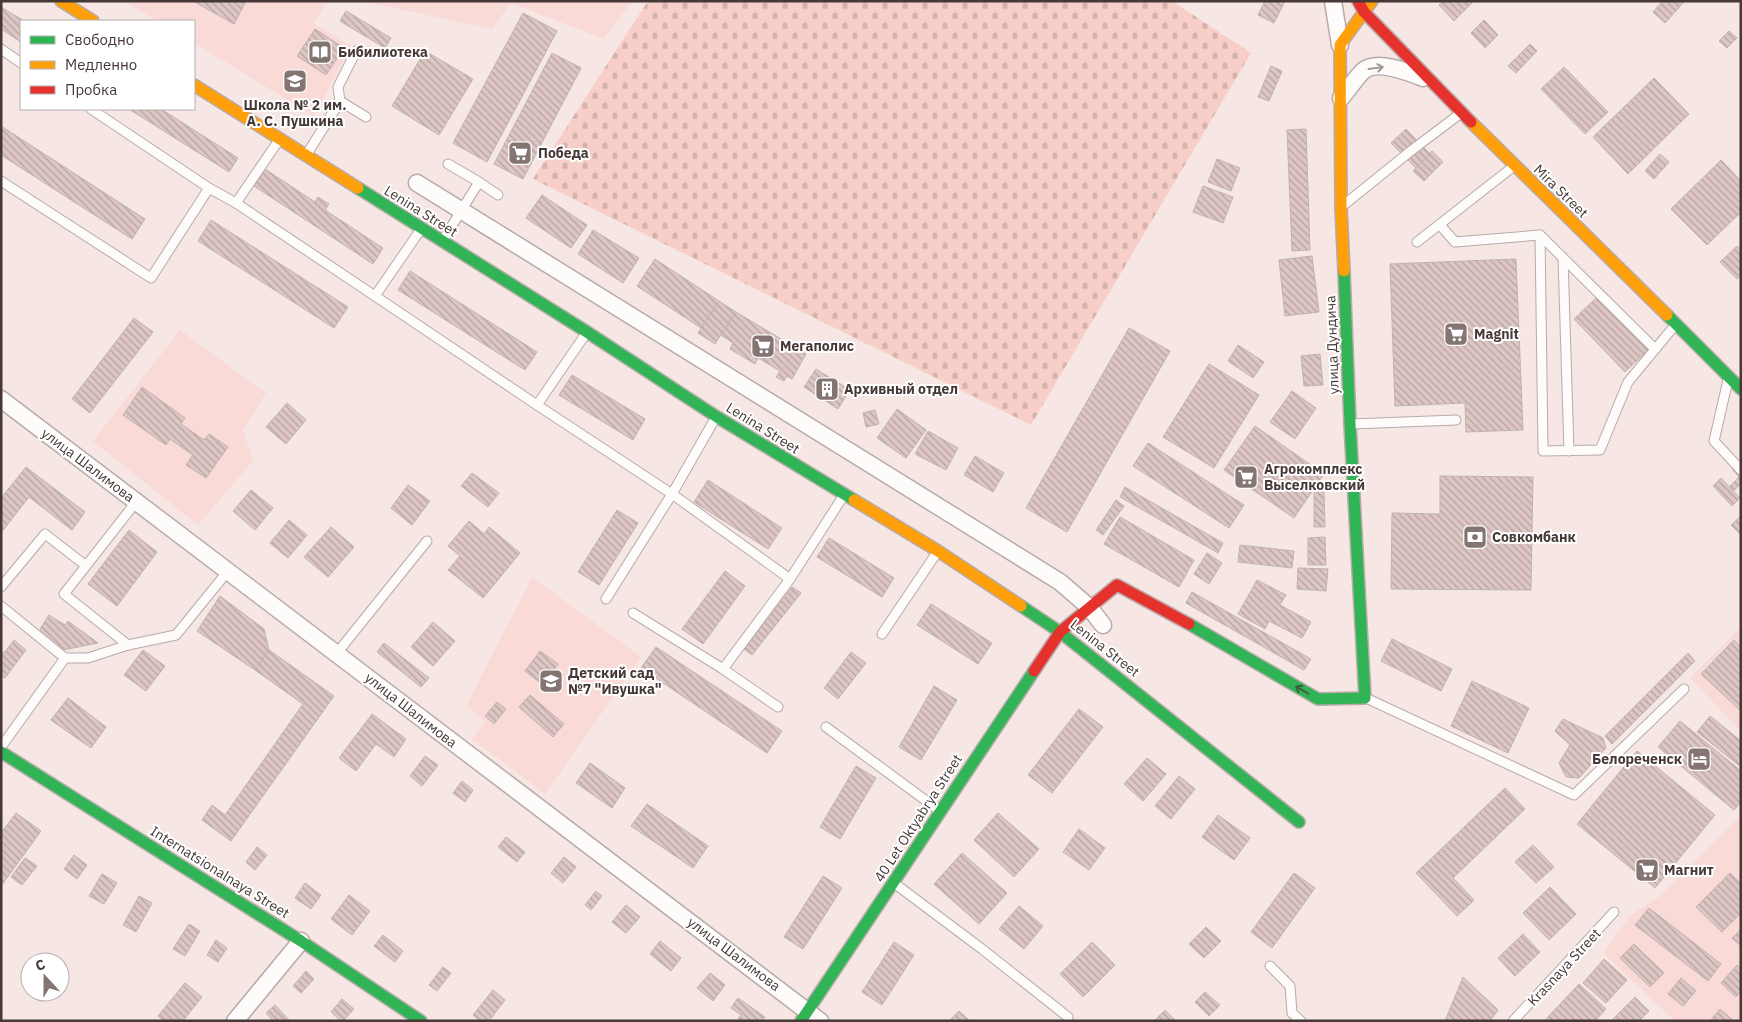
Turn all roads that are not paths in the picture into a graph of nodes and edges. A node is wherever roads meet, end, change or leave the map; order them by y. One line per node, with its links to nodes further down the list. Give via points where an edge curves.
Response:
1 (1333, 1): 6 (street)
2 (1372, 1): 4 (street)
3 (66, 3): 5 (street)
4 (1361, 6): 6 (street); 10 (street, Mira Street)
5 (92, 20)
6 (1340, 45): 12 (street, улица Дундича)
7 (1, 49): 9 (lane)
8 (356, 51): 13 (lane, via 338,87)
9 (20, 62)
10 (1428, 80): 12 (street, one-way to 10, via 1364,70 1381,66 1401,69); 15 (street, Mira Street)
11 (195, 86): 17 (street, Lenina Street)
12 (1340, 98): 27 (street, улица Дундича)
13 (340, 101): 16 (lane); 18 (lane)
14 (92, 110): 24 (lane)
15 (1461, 113): 20 (street, Mira Street); 27 (lane)
16 (366, 117)
17 (280, 139): 18 (street, Lenina Street); 26 (lane)
18 (306, 156): 30 (street, Lenina Street)
19 (448, 164): 22 (lane)
20 (1514, 166): 29 (lane); 36 (street, Mira Street)
21 (1, 181): 24 (lane, via 151,278)
22 (479, 182): 25 (lane); 28 (lane)
23 (417, 184): 28 (street)
24 (209, 188): 26 (lane)
25 (498, 195)
26 (236, 203): 35 (lane)
27 (1341, 207): 45 (street, улица Дундича)
28 (462, 211): 32 (lane); 59 (street, via 1060,582)
29 (1440, 225): 31 (lane, via 1454,242); 33 (lane)
30 (421, 229): 32 (street, Lenina Street); 35 (lane)
31 (1540, 236): 34 (lane); 46 (lane, via 1543,451)
32 (442, 242): 37 (street, Lenina Street)
33 (1417, 242)
34 (1563, 258): 38 (lane); 46 (lane)
35 (376, 296): 42 (lane)
36 (1676, 323): 38 (lane); 39 (street, Mira Street)
37 (587, 332): 42 (lane); 43 (street, Lenina Street)
38 (1655, 349): 46 (lane, via 1628,382 1600,450)
39 (1729, 378): 40 (street, Mira Street); 47 (lane, via 1714,441)
40 (1741, 389)
41 (1, 399): 50 (street, улица Шалимова)
42 (537, 405): 48 (lane)
43 (717, 417): 48 (lane); 49 (street, Lenina Street)
44 (1456, 420): 45 (lane)
45 (1350, 424): 69 (street, улица Дундича)
46 (1569, 451)
47 (1741, 470)
48 (672, 494): 55 (lane); 57 (lane)
49 (844, 495): 52 (street, Lenina Street); 55 (lane)
50 (136, 502): 53 (lane); 54 (street, улица Шалимова)
51 (427, 541): 65 (lane)
52 (938, 551): 62 (street, Lenina Street); 63 (lane)
53 (85, 566): 56 (lane, via 45,534); 64 (lane, via 64,594)
54 (228, 572): 64 (lane, via 176,635); 65 (street, улица Шалимова)
55 (790, 579): 67 (lane)
56 (1, 587)
57 (606, 599)
58 (1, 606): 66 (lane)
59 (1089, 607): 61 (street); 62 (street, 40 Let Oktyabrya Street); 69 (street, 40 Let Oktyabrya Street, one-way to 59, via 1318,699 1117,585)
60 (633, 613): 67 (lane)
61 (1103, 624)
62 (1060, 632): 74 (street, 40 Let Oktyabrya Street); 75 (street, Lenina Street)
63 (882, 634)
64 (128, 645): 66 (lane, via 88,658)
65 (337, 653): 80 (street, улица Шалимова)
66 (65, 658): 72 (lane)
67 (724, 669): 70 (lane)
68 (1684, 689): 69 (lane, via 1574,796)
69 (1365, 698)
70 (778, 708)
71 (826, 727): 74 (lane)
72 (1, 747)
73 (1, 752): 78 (street, Internatsionalnaya Street)
74 (940, 812): 76 (street, 40 Let Oktyabrya Street)
75 (1298, 822)
76 (893, 883): 80 (street, 40 Let Oktyabrya Street); 81 (lane)
77 (1614, 912): 85 (lane, Krasnaya Street)
78 (301, 941): 82 (street); 83 (street, Internatsionalnaya Street)
79 (1270, 966): 84 (lane, via 1290,986 1292,1013)
80 (810, 1017)
81 (1068, 1017)
82 (235, 1021)
83 (422, 1021)
84 (1301, 1021)
85 (1513, 1021)

